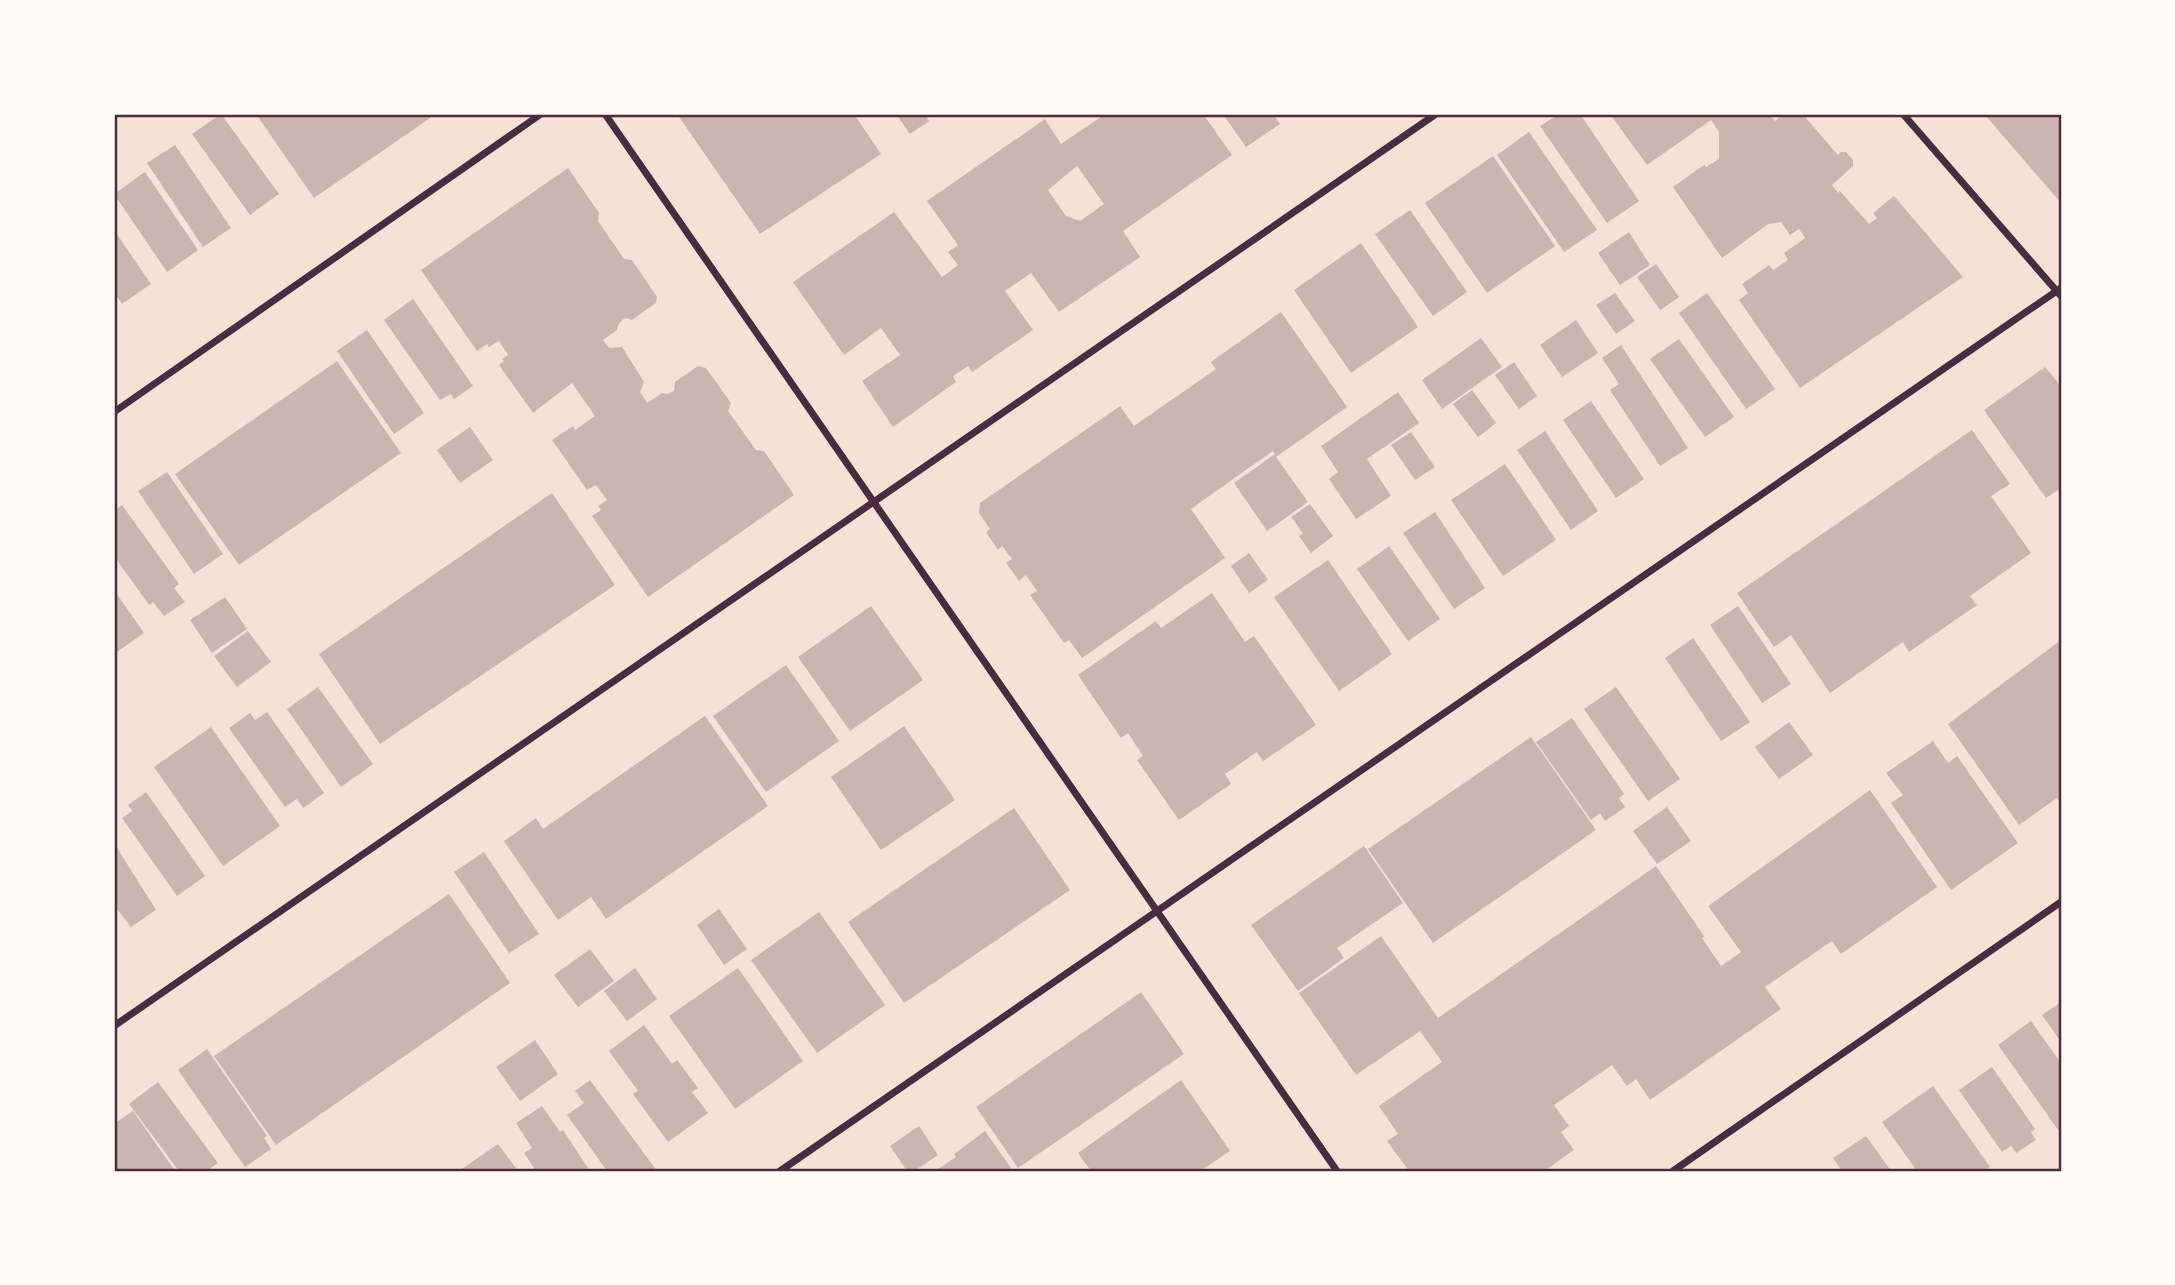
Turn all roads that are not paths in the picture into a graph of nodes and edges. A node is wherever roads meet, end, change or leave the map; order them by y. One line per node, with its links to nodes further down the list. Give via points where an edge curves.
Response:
1 (541, 114): 6 (street)
2 (606, 114): 7 (street)
3 (1436, 114): 7 (street)
4 (1903, 114): 5 (street)
5 (2060, 292): 9 (street)
6 (114, 412)
7 (873, 501): 9 (street); 10 (street)
8 (2061, 902): 13 (street)
9 (1156, 910): 11 (street); 12 (street)
10 (114, 1026)
11 (780, 1171)
12 (1337, 1171)
13 (1673, 1171)

